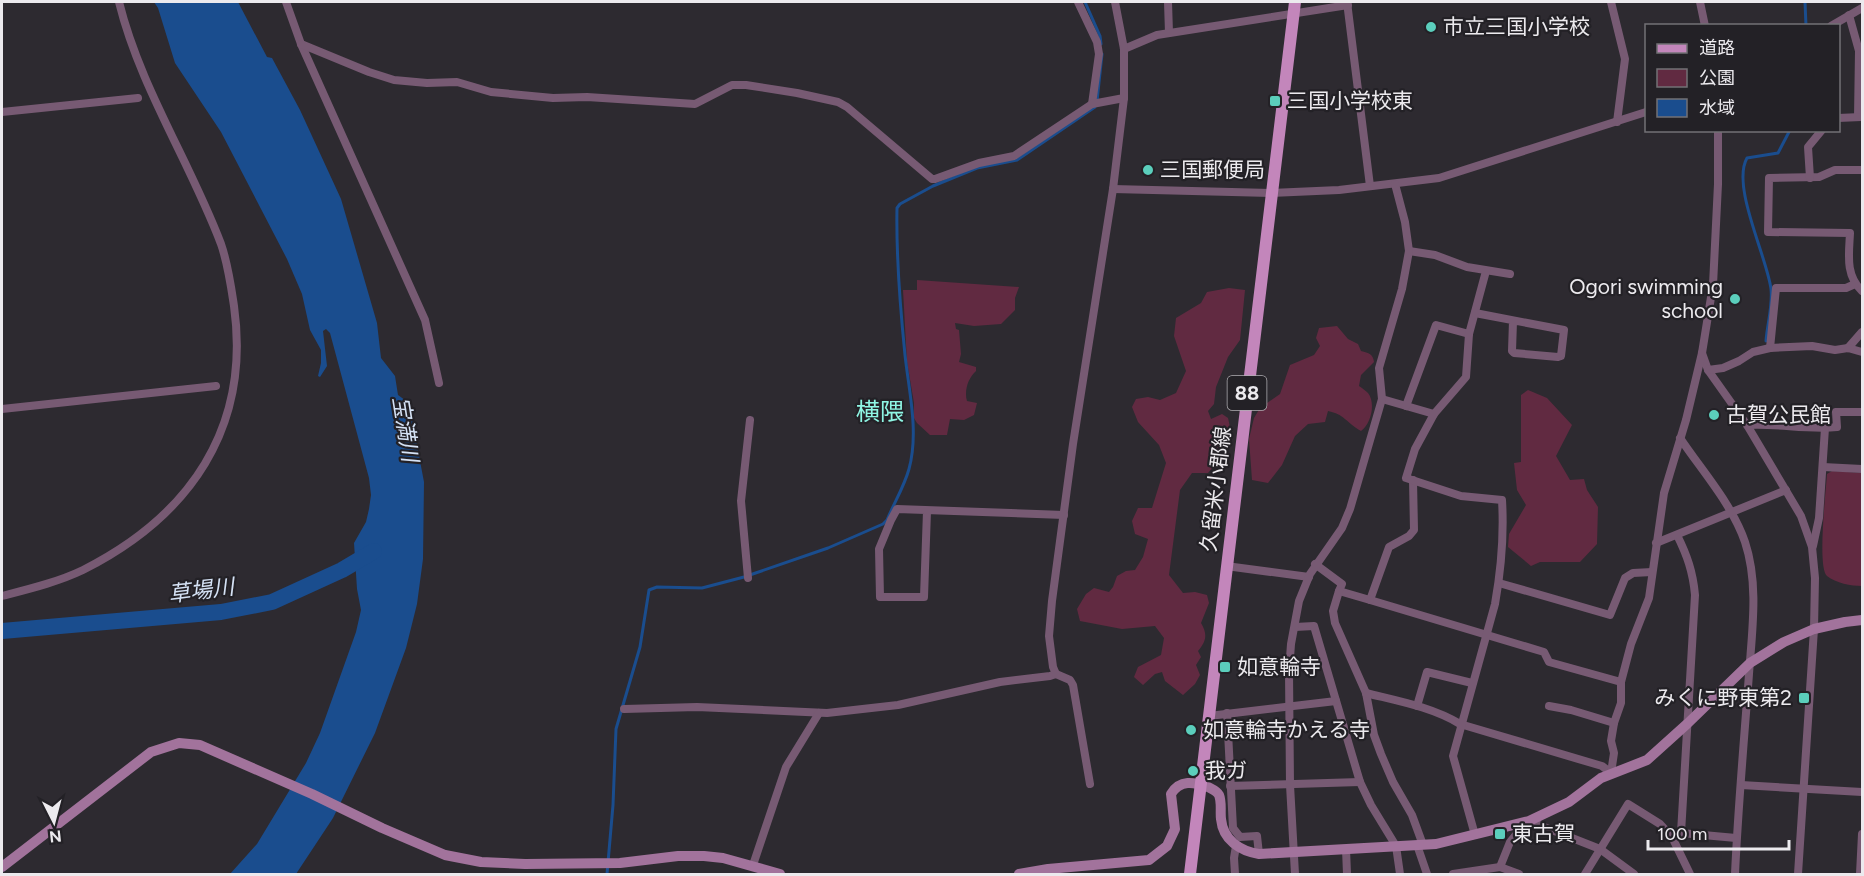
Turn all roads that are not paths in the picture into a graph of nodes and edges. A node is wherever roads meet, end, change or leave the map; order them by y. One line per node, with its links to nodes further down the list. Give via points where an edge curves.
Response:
1 (119, 2): 75 (street, via 139,65 222,247 238,352 231,404 196,479 154,524 82,570)
2 (286, 2): 15 (street)
3 (1078, 2): 19 (street, via 1099,54)
4 (1115, 2): 16 (street)
5 (1168, 2): 14 (street)
6 (1611, 2): 24 (street, via 1625,59)
7 (1700, 2): 12 (street)
8 (1348, 3): 9 (street); 30 (street)
9 (1294, 7): 14 (street, via 1232,25); 32 (main road, 久留米小郡線 / 88)
10 (1863, 8): 11 (street)
11 (1849, 15): 13 (street); 22 (street, via 1859,51)
12 (1705, 24)
13 (1834, 24)
14 (1169, 33): 16 (street)
15 (301, 44): 19 (street, via 394,80 457,82 491,92 695,104 732,86 797,93 847,106 932,179 1014,156); 47 (street, via 424,320)
16 (1124, 49): 18 (street)
17 (138, 98): 20 (street)
18 (1124, 98): 19 (street); 31 (street)
19 (1092, 104)
20 (2, 112)
21 (1645, 113): 24 (street)
22 (1860, 117): 23 (street)
23 (1840, 118)
24 (1617, 122): 29 (street, via 1439,178)
25 (1718, 132): 45 (street, via 1713,285)
26 (1820, 132): 28 (street, via 1808,147)
27 (1863, 170): 28 (street, via 1835,170)
28 (1810, 178): 36 (street, via 1769,178 1768,232 1850,233 1848,264)
29 (1395, 184): 30 (street); 33 (street)
30 (1370, 186): 32 (street)
31 (1113, 189): 32 (street); 64 (street)
32 (1271, 193): 69 (main road, 久留米小郡線 / 88)
33 (1409, 250): 34 (street); 49 (street, via 1402,289 1378,368)
34 (1486, 271): 35 (street); 38 (street)
35 (1510, 274)
36 (1855, 284): 37 (street); 42 (street, via 1846,288 1776,288)
37 (1863, 291)
38 (1475, 313): 39 (street); 41 (street)
39 (1514, 321): 39 (street, via 1564,330 1561,356 1514,353)
40 (1863, 332): 43 (street)
41 (1469, 334): 50 (street, via 1436,325); 53 (street, via 1466,377)
42 (1770, 348): 43 (street); 46 (street, via 1723,368)
43 (1848, 348): 44 (street)
44 (1863, 352)
45 (1702, 353): 46 (street); 57 (street)
46 (1708, 370): 55 (street)
47 (439, 383)
48 (216, 386): 51 (street)
49 (1382, 399): 50 (street); 68 (street, via 1350,509 1342,528)
50 (1406, 406): 53 (street)
51 (2, 409)
52 (1863, 412): 56 (street, via 1836,412 1837,427)
53 (1434, 414): 60 (street, via 1406,478)
54 (750, 420): 72 (street, via 741,501)
55 (1747, 425): 56 (street); 61 (street)
56 (1825, 428): 58 (street)
57 (1680, 438): 63 (street); 66 (street, via 1664,494)
58 (1823, 467): 59 (street); 67 (street)
59 (1863, 469)
60 (1413, 480): 73 (street, via 1461,496 1502,500); 76 (street, via 1414,530 1389,547)
61 (1786, 490): 63 (street); 67 (street, via 1802,516)
62 (927, 511): 62 (street, via 897,509 879,549 880,597 924,597); 64 (street)
63 (1731, 513): 65 (street); 81 (street, via 1751,566)
64 (1064, 515): 82 (street, via 1050,636)
65 (1677, 535): 66 (street); 96 (street, via 1693,573 1695,595)
66 (1656, 543): 70 (street)
67 (1812, 547): 79 (street)
68 (1315, 564): 71 (street); 74 (street, via 1342,584)
69 (1226, 566): 71 (street); 93 (main road, 久留米小郡線 / 88)
70 (1652, 572): 73 (street, via 1633,573 1625,578 1610,615); 83 (street, via 1648,598)
71 (1309, 577): 78 (street, via 1299,601)
72 (748, 578)
73 (1498, 584): 80 (street)
74 (1339, 591): 76 (street); 85 (street, via 1333,617)
75 (2, 596)
76 (1370, 600): 80 (street)
77 (1863, 620): 79 (street)
78 (1295, 627): 86 (street, via 1314,626); 87 (street)
79 (1814, 629): 81 (street); 104 (street)
80 (1485, 634): 83 (street, via 1544,652 1549,662); 84 (street)
81 (1750, 663): 96 (street); 102 (street)
82 (1056, 674): 91 (street, via 898,705); 99 (street, via 1070,680 1073,686)
83 (1621, 682): 94 (street, via 1621,703)
84 (1472, 683): 88 (street, via 1427,672); 95 (street)
85 (1366, 693): 88 (street); 112 (street, via 1374,735 1393,782 1412,815)
86 (1336, 701): 87 (street); 98 (street)
87 (1289, 705): 92 (street); 101 (street)
88 (1417, 706): 95 (street)
89 (1549, 706): 94 (street)
90 (624, 709): 91 (street, via 697,706)
91 (819, 713): 119 (street, via 786,767)
92 (1227, 713): 93 (street); 103 (street)
93 (1209, 716): 100 (main road, 久留米小郡線 / 88)
94 (1614, 723): 97 (street)
95 (1461, 724): 97 (street, via 1602,766); 108 (street, via 1453,756)
96 (1687, 724): 97 (street, via 1647,760); 107 (street)
97 (1611, 773): 106 (street, via 1569,802)
98 (1360, 782): 101 (street); 114 (street)
99 (1090, 784)
100 (1200, 784): 113 (street, via 1219,794 1223,828); 122 (street, via 1185,783 1174,789 1171,807 1175,829 1167,846 1149,860); 125 (main road, 久留米小郡線 / 88)
101 (1290, 785): 103 (street); 117 (street)
102 (1741, 785): 104 (street); 111 (street)
103 (1230, 786): 118 (street, via 1233,828 1240,837 1257,836)
104 (1804, 788): 105 (street); 137 (street)
105 (1863, 792)
106 (1525, 822): 108 (street); 116 (street); 121 (street, via 1510,842)
107 (1681, 833): 109 (street); 111 (street)
108 (1475, 834): 112 (street)
109 (1672, 837): 116 (street, via 1660,824 1628,804); 135 (street)
110 (1862, 837): 138 (street)
111 (1736, 838): 136 (street)
112 (1420, 845): 114 (street); 130 (street)
113 (1236, 846): 118 (street); 126 (street)
114 (1396, 846): 115 (street); 129 (street)
115 (1346, 849): 117 (street); 128 (street)
116 (1600, 849): 133 (street); 134 (street)
117 (1294, 852): 118 (street); 127 (street)
118 (1259, 854)
119 (753, 866): 120 (street, via 704,856 620,863 525,864 445,855 200,745 179,743 151,752); 123 (street)
120 (2, 867)
121 (1500, 867): 131 (street); 132 (street)
122 (1068, 871): 124 (street, via 1035,870)
123 (780, 874)
124 (1019, 874)
125 (1190, 874)
126 (1234, 874)
127 (1295, 874)
128 (1347, 874)
129 (1400, 874)
130 (1427, 874)
131 (1453, 874)
132 (1519, 874)
133 (1585, 874)
134 (1634, 874)
135 (1690, 874)
136 (1735, 874)
137 (1798, 874)
138 (1860, 874)

